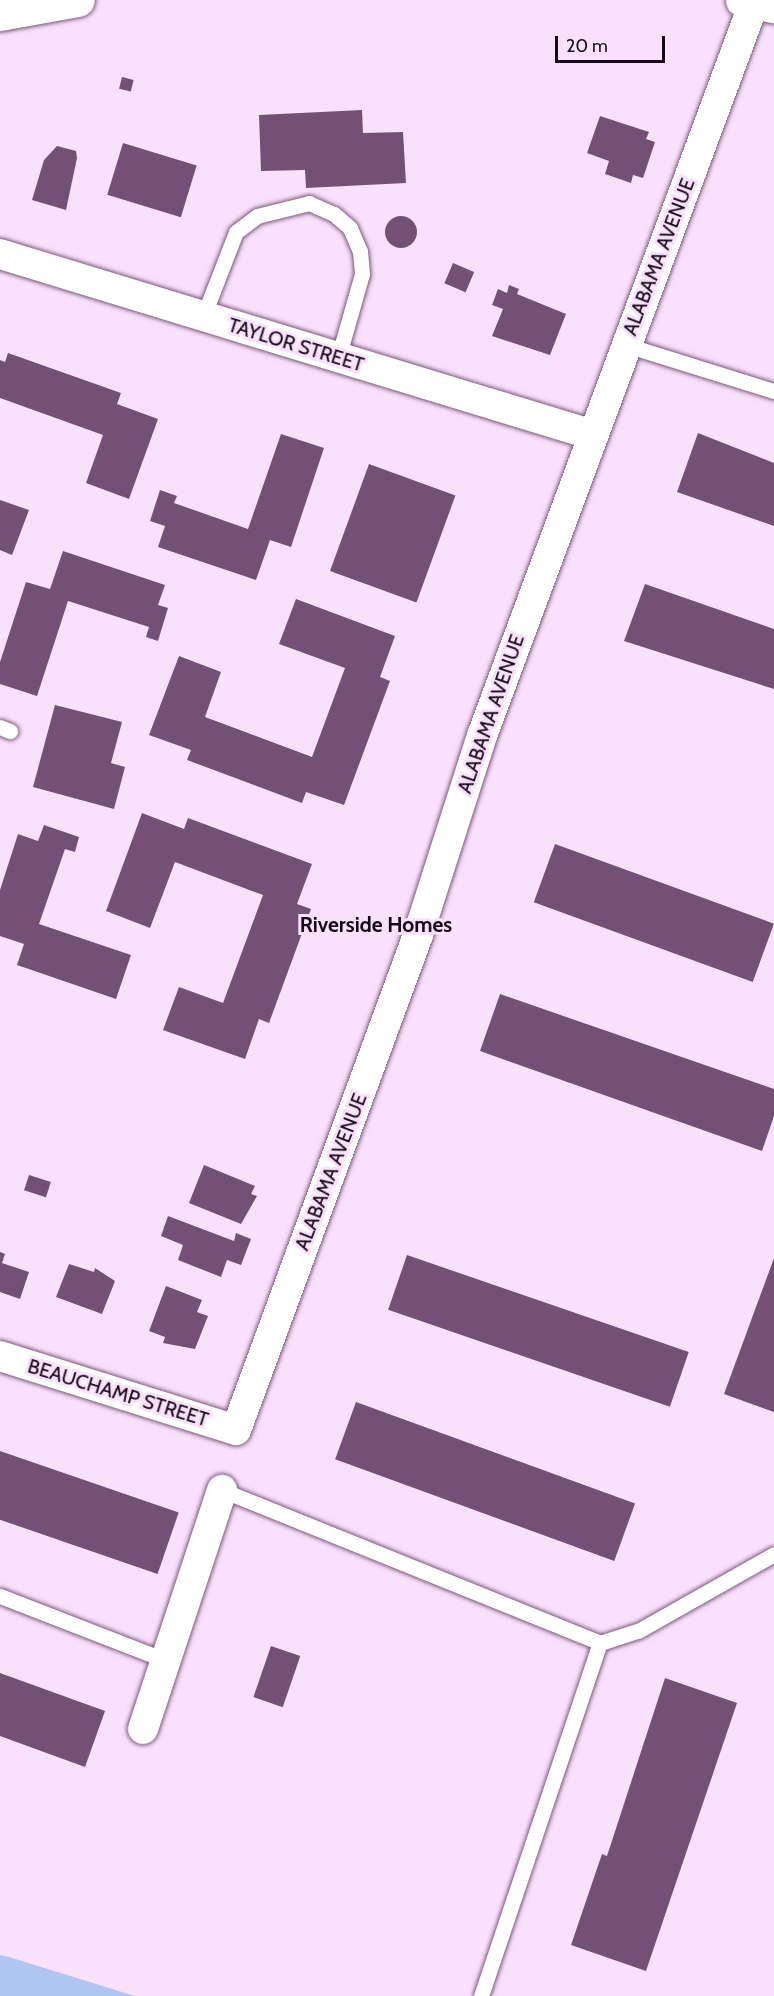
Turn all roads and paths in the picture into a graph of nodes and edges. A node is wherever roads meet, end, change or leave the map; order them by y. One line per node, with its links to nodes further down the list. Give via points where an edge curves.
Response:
1 (78, 0): 3 (street)
2 (756, 2): 6 (street, ALABAMA AVENUE)
3 (0, 14)
4 (0, 254): 5 (street, TAYLOR STREET)
5 (203, 317): 7 (street, TAYLOR STREET); 7 (lane, via 236,232 257,216 309,203 334,214 350,228 360,250 362,274)
6 (626, 345): 8 (lane); 9 (street, ALABAMA AVENUE)
7 (338, 358): 9 (street, TAYLOR STREET)
8 (774, 391)
9 (593, 435): 11 (street, ALABAMA AVENUE)
10 (0, 1356): 11 (street, BEAUCHAMP STREET)
11 (236, 1430)
12 (222, 1490): 15 (lane); 16 (street)
13 (774, 1554): 15 (lane, via 638,1631)
14 (0, 1596): 16 (lane)
15 (600, 1643): 18 (lane)
16 (165, 1660): 17 (street)
17 (143, 1729)
18 (481, 1996)

